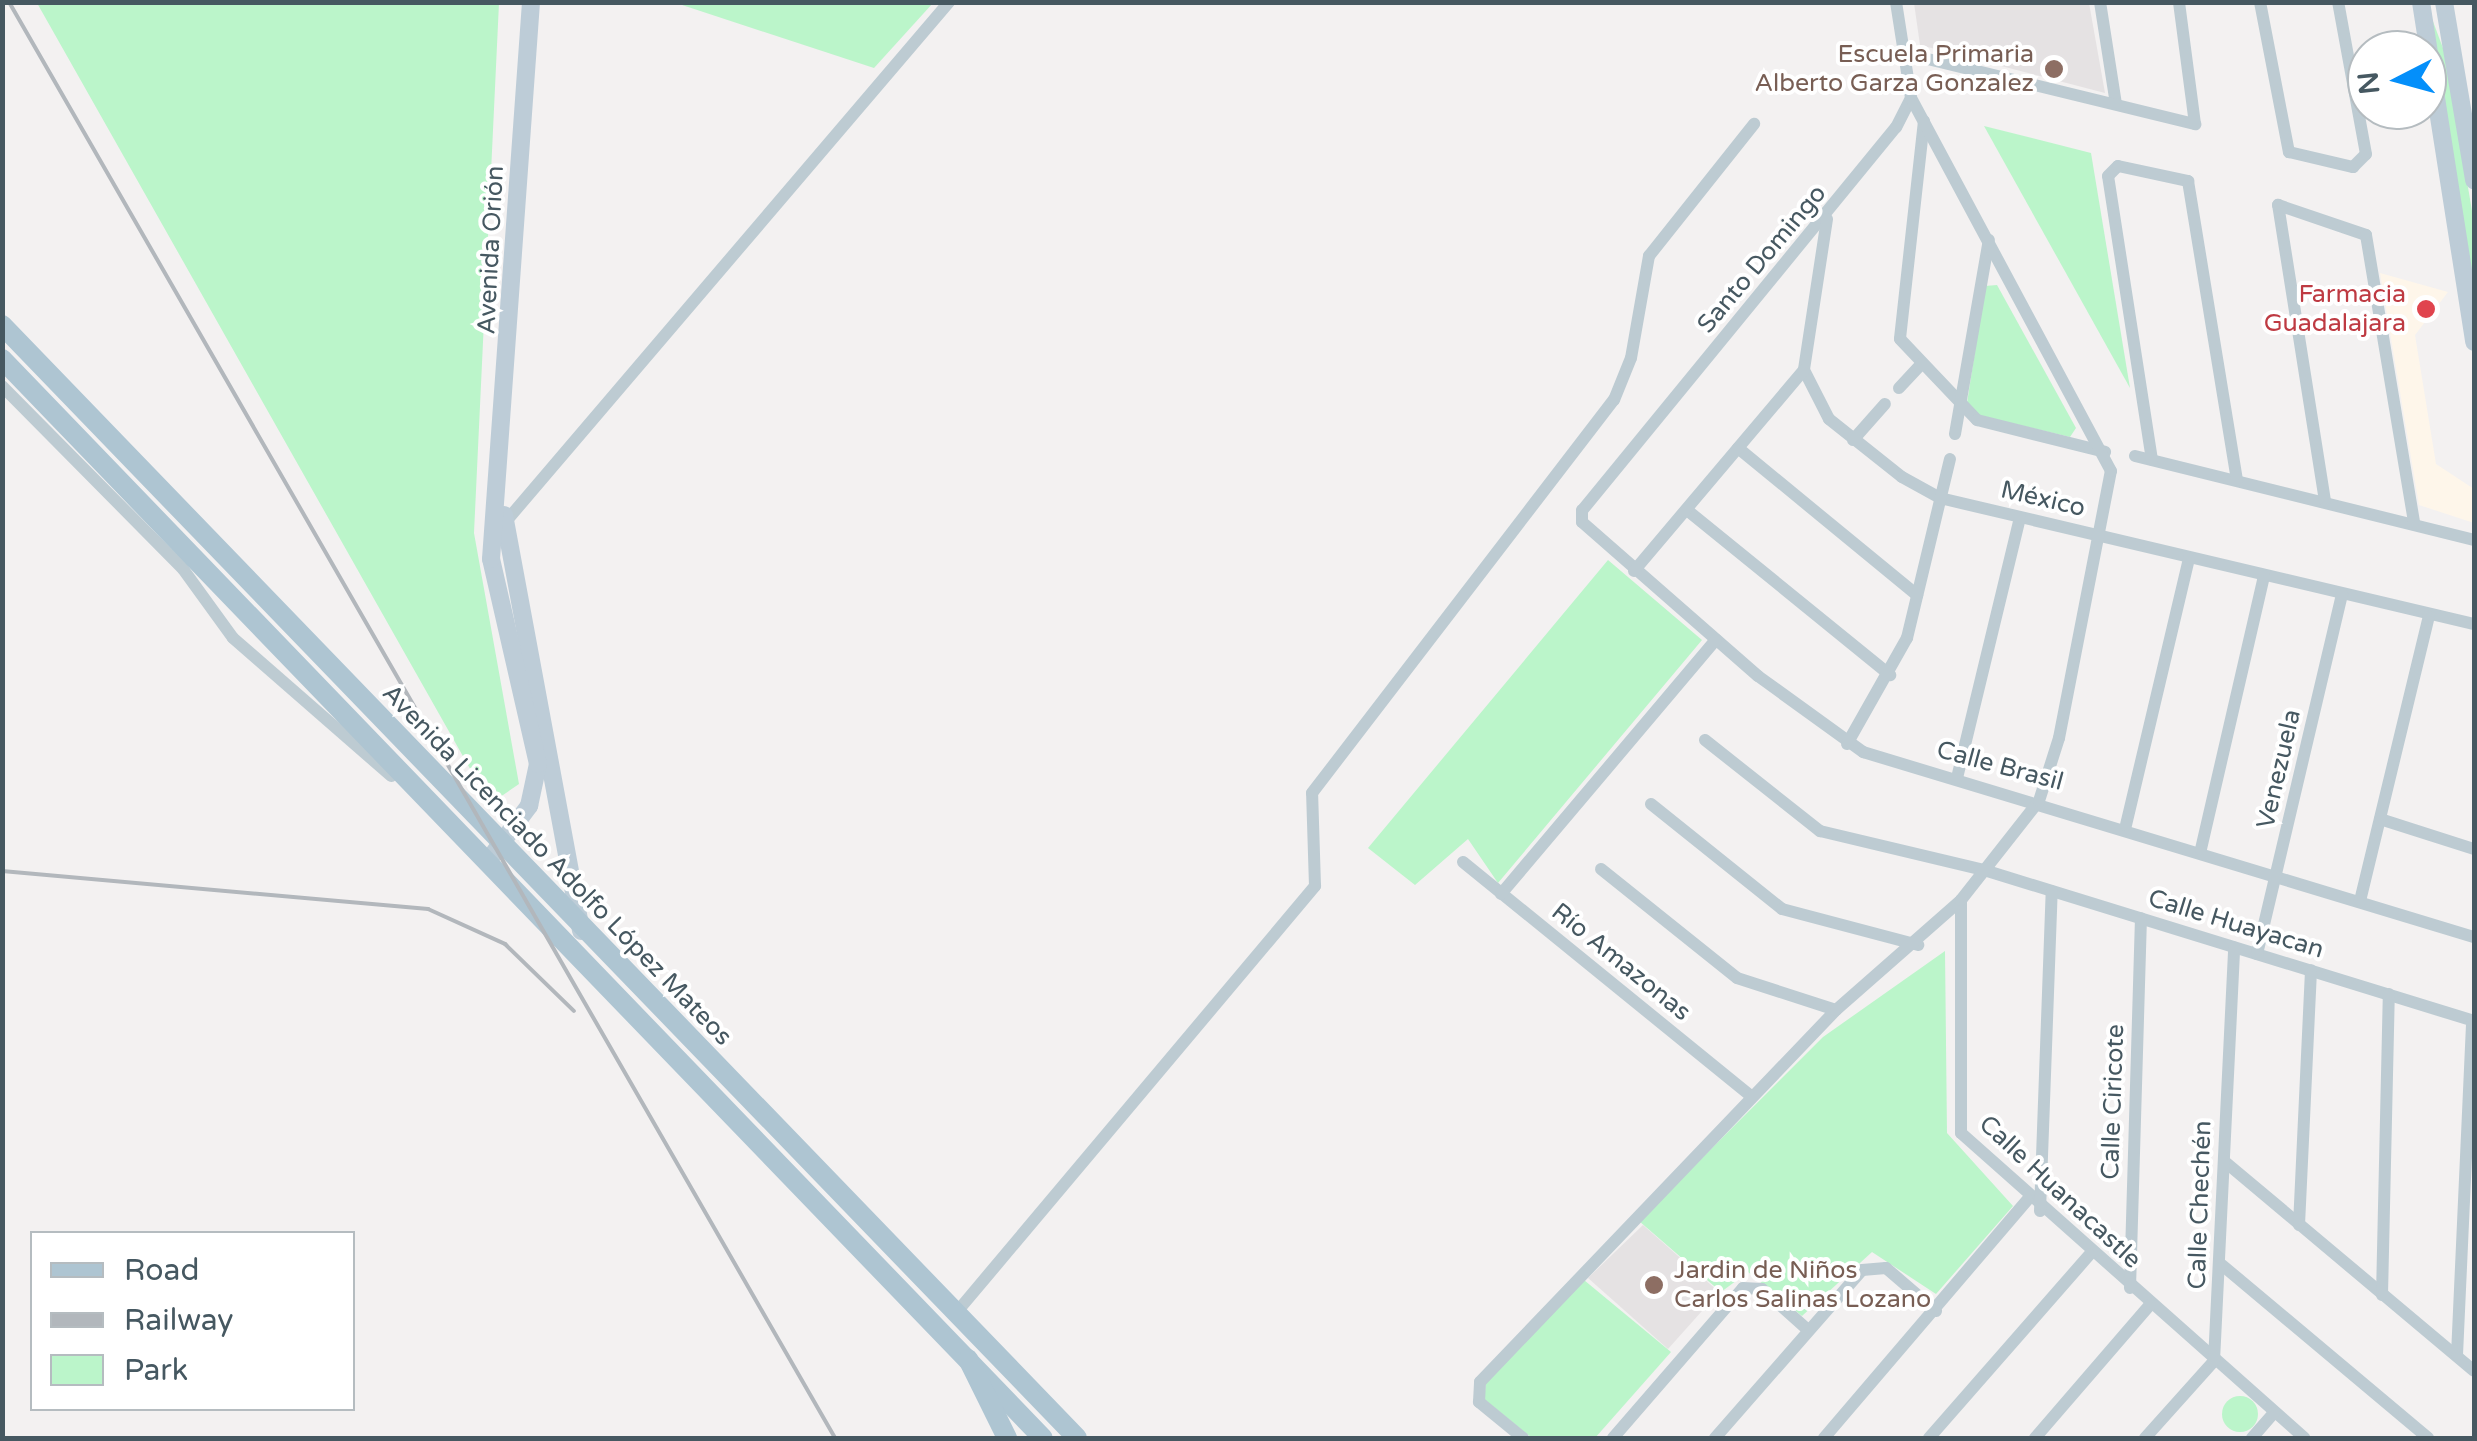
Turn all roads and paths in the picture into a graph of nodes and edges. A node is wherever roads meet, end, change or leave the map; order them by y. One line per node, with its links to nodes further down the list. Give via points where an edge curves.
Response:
1 (530, 2): 41 (street, Avenida Orión)
2 (949, 2): 41 (street)
3 (1896, 2): 10 (street)
4 (2100, 2): 12 (street)
5 (2180, 2): 12 (street, via 2199,123)
6 (2260, 2): 7 (street, via 2289,152 2360,166 2365,145)
7 (2338, 2)
8 (2422, 2): 19 (street)
9 (2444, 2): 15 (street)
10 (1903, 53): 11 (street); 12 (street)
11 (1911, 98): 13 (street); 16 (street, Santo Domingo)
12 (2116, 104)
13 (1924, 121): 17 (street); 21 (street, via 1895,320)
14 (1754, 124): 97 (street, via 1648,256 1631,358 1614,400 1312,792 1316,886)
15 (2474, 180)
16 (1828, 216): 22 (street); 39 (street, Santo Domingo)
17 (1990, 240): 26 (street); 30 (street)
18 (2, 325): 58 (main road, Avenida Licenciado Adolfo López Mateos)
19 (2474, 342)
20 (2, 359): 60 (main road, Avenida Licenciado Adolfo López Mateos)
21 (1922, 364): 24 (street); 26 (street)
22 (1804, 370): 28 (street, México, via 1822,411); 29 (street)
23 (2, 386): 60 (street, via 288,687)
24 (1899, 388)
25 (1885, 404): 28 (street)
26 (1961, 409): 27 (street); 30 (street, via 2005,430)
27 (1955, 434)
28 (1852, 440): 35 (street, México)
29 (1738, 448): 37 (street); 48 (street)
30 (2105, 452): 42 (street, via 2112,484)
31 (2135, 456): 33 (street)
32 (1950, 458): 35 (street)
33 (2152, 460): 34 (street); 34 (street, via 2110,168 2188,180)
34 (2237, 480): 36 (street)
35 (1940, 498): 38 (street, México); 48 (street)
36 (2325, 501): 40 (street); 40 (street, via 2278,204 2364,230)
37 (1687, 510): 45 (street); 52 (street)
38 (2020, 517): 42 (street, México); 56 (street)
39 (1580, 518): 45 (street, Calle Brasil)
40 (2414, 522): 43 (street)
41 (499, 529): 55 (street, Avenida Orión, via 492,569)
42 (2102, 536): 44 (street, México); 57 (street)
43 (2472, 537)
44 (2189, 558): 46 (street, México); 62 (street)
45 (1634, 571): 51 (street, Calle Brasil)
46 (2264, 576): 47 (street, México); 64 (street)
47 (2342, 594): 49 (street, México); 70 (street, Venezuela)
48 (1918, 596): 52 (street)
49 (2430, 616): 50 (street, México); 61 (street)
50 (2474, 624)
51 (1716, 640): 54 (street, Calle Brasil); 72 (street)
52 (1890, 675): 54 (street)
53 (1706, 740): 69 (street, Calle Huayacan, via 1820,831)
54 (1847, 744): 56 (street, Calle Brasil)
55 (545, 764): 63 (street, Avenida Orión, via 529,806); 76 (street, Avenida Orión)
56 (1956, 778): 57 (street, Calle Brasil)
57 (2040, 800): 62 (street, Calle Brasil); 69 (street)
58 (464, 804): 60 (street); 63 (main road, Avenida Licenciado Adolfo López Mateos)
59 (1652, 804): 78 (street, via 1782,908)
60 (434, 806): 66 (main road, Avenida Licenciado Adolfo López Mateos)
61 (2380, 819): 65 (street); 74 (street)
62 (2126, 824): 64 (street, Calle Brasil)
63 (503, 844): 66 (street, Avenida Orión); 76 (main road, Avenida Licenciado Adolfo López Mateos)
64 (2201, 849): 70 (street, Calle Brasil)
65 (2474, 849)
66 (488, 861): 80 (main road, Avenida Licenciado Adolfo López Mateos)
67 (1463, 862): 72 (street, Río Amazonas)
68 (1601, 869): 84 (street, via 1737,978)
69 (1984, 870): 71 (street, Calle Huayacan); 73 (street)
70 (2278, 875): 74 (street, Calle Brasil); 81 (street, Venezuela)
71 (2052, 891): 75 (street, Calle Huayacan); 89 (street)
72 (1500, 894): 86 (street, Río Amazonas)
73 (1961, 900): 78 (street); 88 (street, Calle Huanacastle, via 1958,1127)
74 (2360, 901): 77 (street, Calle Brasil)
75 (2141, 918): 79 (street, Calle Huayacan); 93 (street, Calle Ciricote)
76 (582, 927): 80 (street); 97 (main road, Avenida Licenciado Adolfo López Mateos)
77 (2474, 937)
78 (1918, 944): 84 (street)
79 (2234, 946): 81 (street, Calle Huayacan); 87 (street, Calle Chechén)
80 (574, 948): 99 (main road, Avenida Licenciado Adolfo López Mateos)
81 (2257, 954): 82 (street, Calle Huayacan)
82 (2311, 970): 83 (street, Calle Huayacan); 90 (street)
83 (2388, 994): 85 (street, Calle Huayacan); 94 (street)
84 (1836, 1010): 86 (street)
85 (2473, 1020): 100 (street)
86 (1752, 1097): 107 (street, via 1480,1382 1483,1406)
87 (2224, 1161): 90 (street); 92 (street, Calle Chechén)
88 (2028, 1200): 89 (street, Calle Huanacastle); 96 (street)
89 (2040, 1212): 91 (street, Calle Huanacastle)
90 (2299, 1225): 94 (street)
91 (2090, 1254): 93 (street, Calle Huanacastle); 111 (street)
92 (2222, 1265): 101 (street, Calle Chechén); 116 (street)
93 (2130, 1288): 95 (street, Calle Huanacastle)
94 (2382, 1295): 100 (street)
95 (2150, 1305): 101 (street, Calle Huanacastle); 112 (street)
96 (1936, 1312): 98 (street, via 1873,1266); 110 (street)
97 (956, 1313): 106 (main road, Avenida Licenciado Adolfo López Mateos)
98 (1808, 1330): 108 (street, via 1762,1289 1744,1288); 109 (street)
99 (966, 1352): 104 (main road); 105 (main road, Avenida Licenciado Adolfo López Mateos)
100 (2458, 1355): 102 (street)
101 (2214, 1361): 103 (street, Calle Huanacastle); 113 (street)
102 (2474, 1371)
103 (2274, 1414): 114 (street); 115 (street, Calle Huanacastle)
104 (1007, 1438)
105 (1043, 1438)
106 (1077, 1438)
107 (1523, 1438)
108 (1613, 1438)
109 (1715, 1438)
110 (1824, 1438)
111 (1929, 1438)
112 (2035, 1438)
113 (2145, 1438)
114 (2252, 1438)
115 (2304, 1438)
116 (2428, 1438)

